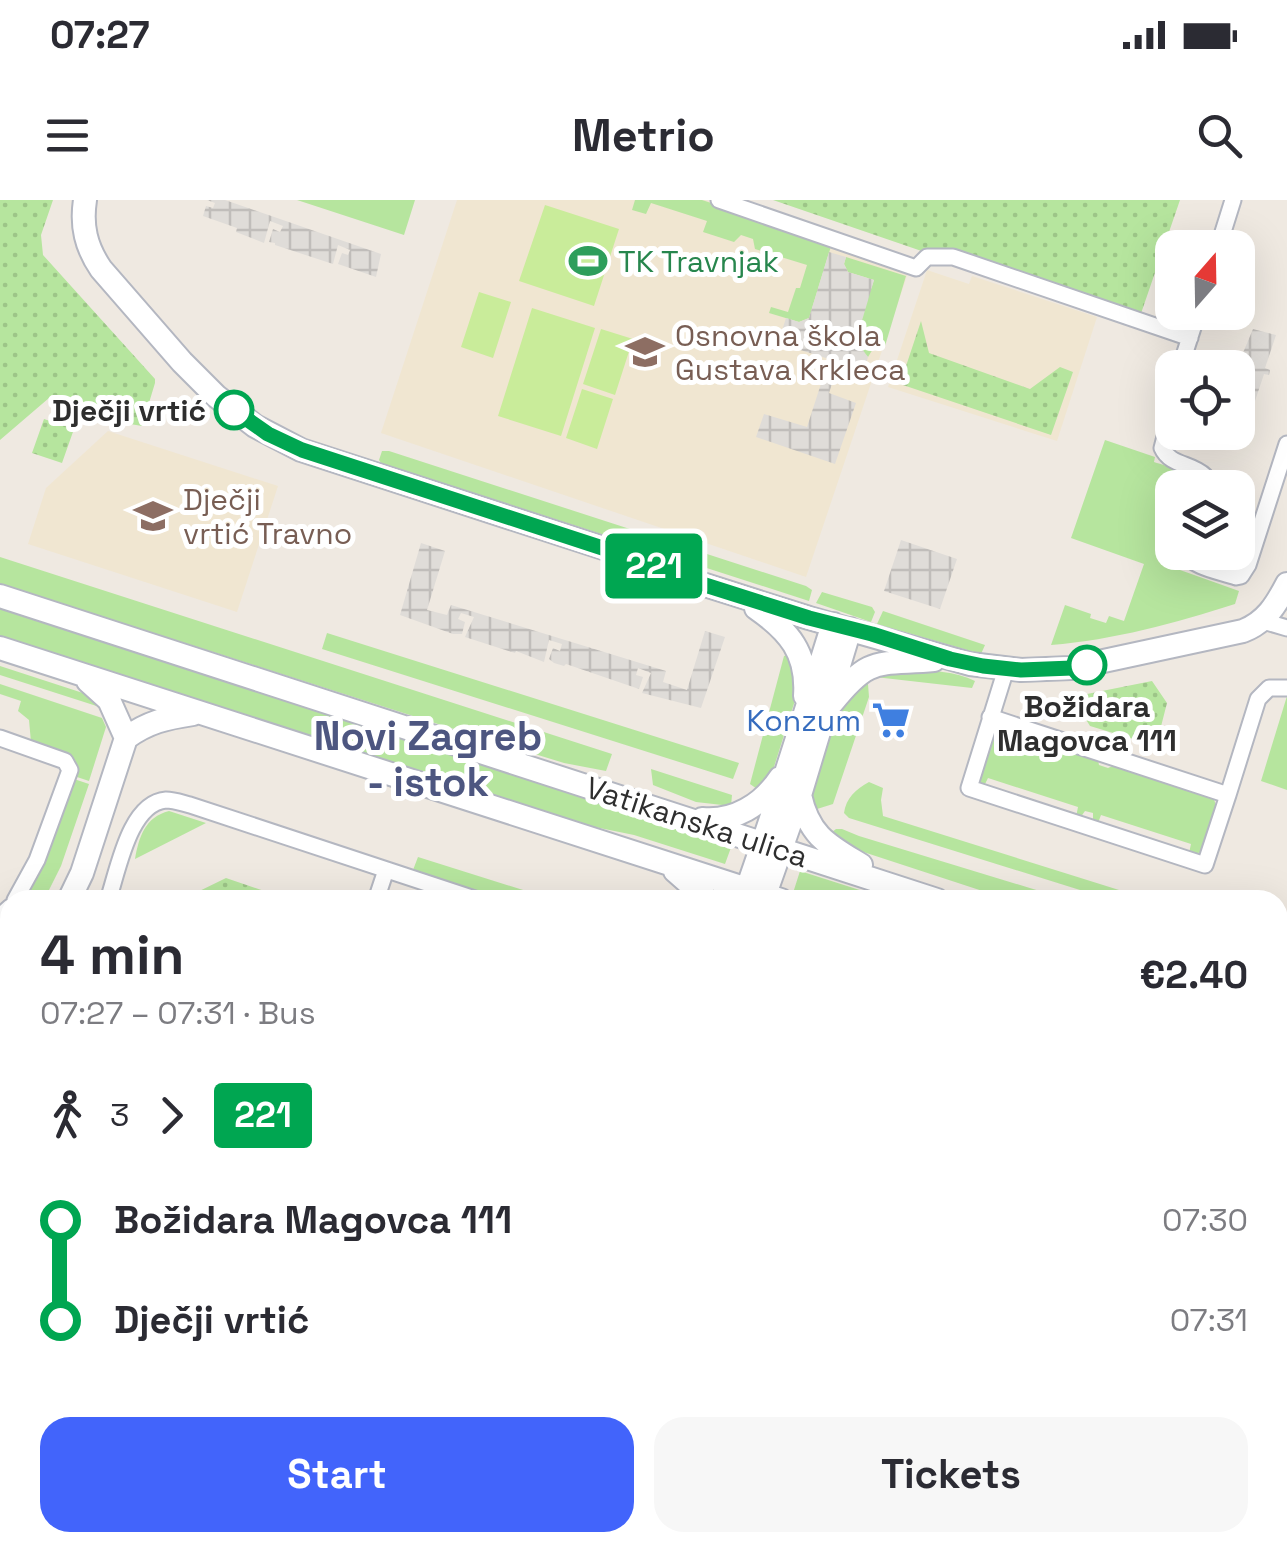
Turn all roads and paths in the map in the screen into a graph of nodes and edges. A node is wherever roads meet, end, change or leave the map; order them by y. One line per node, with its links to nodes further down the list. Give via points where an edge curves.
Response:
1 (85, 200): 15 (street, via 85,235 101,269 205,385 256,426 332,461)
2 (718, 200): 6 (street, via 916,268 927,258 952,258)
3 (1233, 200): 4 (street)
4 (1224, 230)
5 (1192, 330): 6 (street)
6 (1190, 338): 7 (street)
7 (1186, 350)
8 (1287, 444): 11 (street)
9 (1164, 450): 10 (street)
10 (1198, 470)
11 (1255, 542)
12 (1214, 570): 13 (street, via 1236,577)
13 (1244, 570)
14 (1287, 584): 17 (street)
15 (736, 594): 18 (street); 25 (street, via 793,641)
16 (0, 596): 33 (street, Vatikanska ulica)
17 (1262, 621): 19 (street); 22 (street, via 1232,634 1072,668)
18 (842, 626): 21 (street); 25 (street)
19 (1287, 628)
20 (0, 648): 23 (street, Vatikanska ulica)
21 (950, 659): 22 (street); 25 (street, via 866,669)
22 (1006, 669): 27 (street)
23 (82, 675): 26 (street, Vatikanska ulica); 29 (street, via 110,700)
24 (1287, 688): 32 (street, via 1269,688 1258,699)
25 (814, 712): 30 (street); 31 (street)
26 (201, 713): 29 (street, via 161,718); 35 (street, Vatikanska ulica)
27 (990, 717): 32 (street); 32 (street, via 969,788 1204,864)
28 (0, 738): 38 (street, via 65,760 70,770)
29 (126, 738): 39 (street)
30 (790, 763): 33 (street, via 748,809 725,819); 34 (street)
31 (800, 795): 34 (street); 37 (street, via 819,838)
32 (1228, 795)
33 (684, 818): 34 (street, Vatikanska ulica)
34 (772, 846): 37 (street, Vatikanska ulica); 45 (street)
35 (664, 862): 43 (street); 44 (street, Vatikanska ulica)
36 (386, 870): 40 (street, via 167,800 148,806 135,822); 41 (street); 42 (street)
37 (898, 888): 46 (street, Vatikanska ulica)
38 (20, 890)
39 (74, 890)
40 (111, 890)
41 (379, 890)
42 (447, 890)
43 (696, 890)
44 (741, 890)
45 (762, 890)
46 (904, 890)

